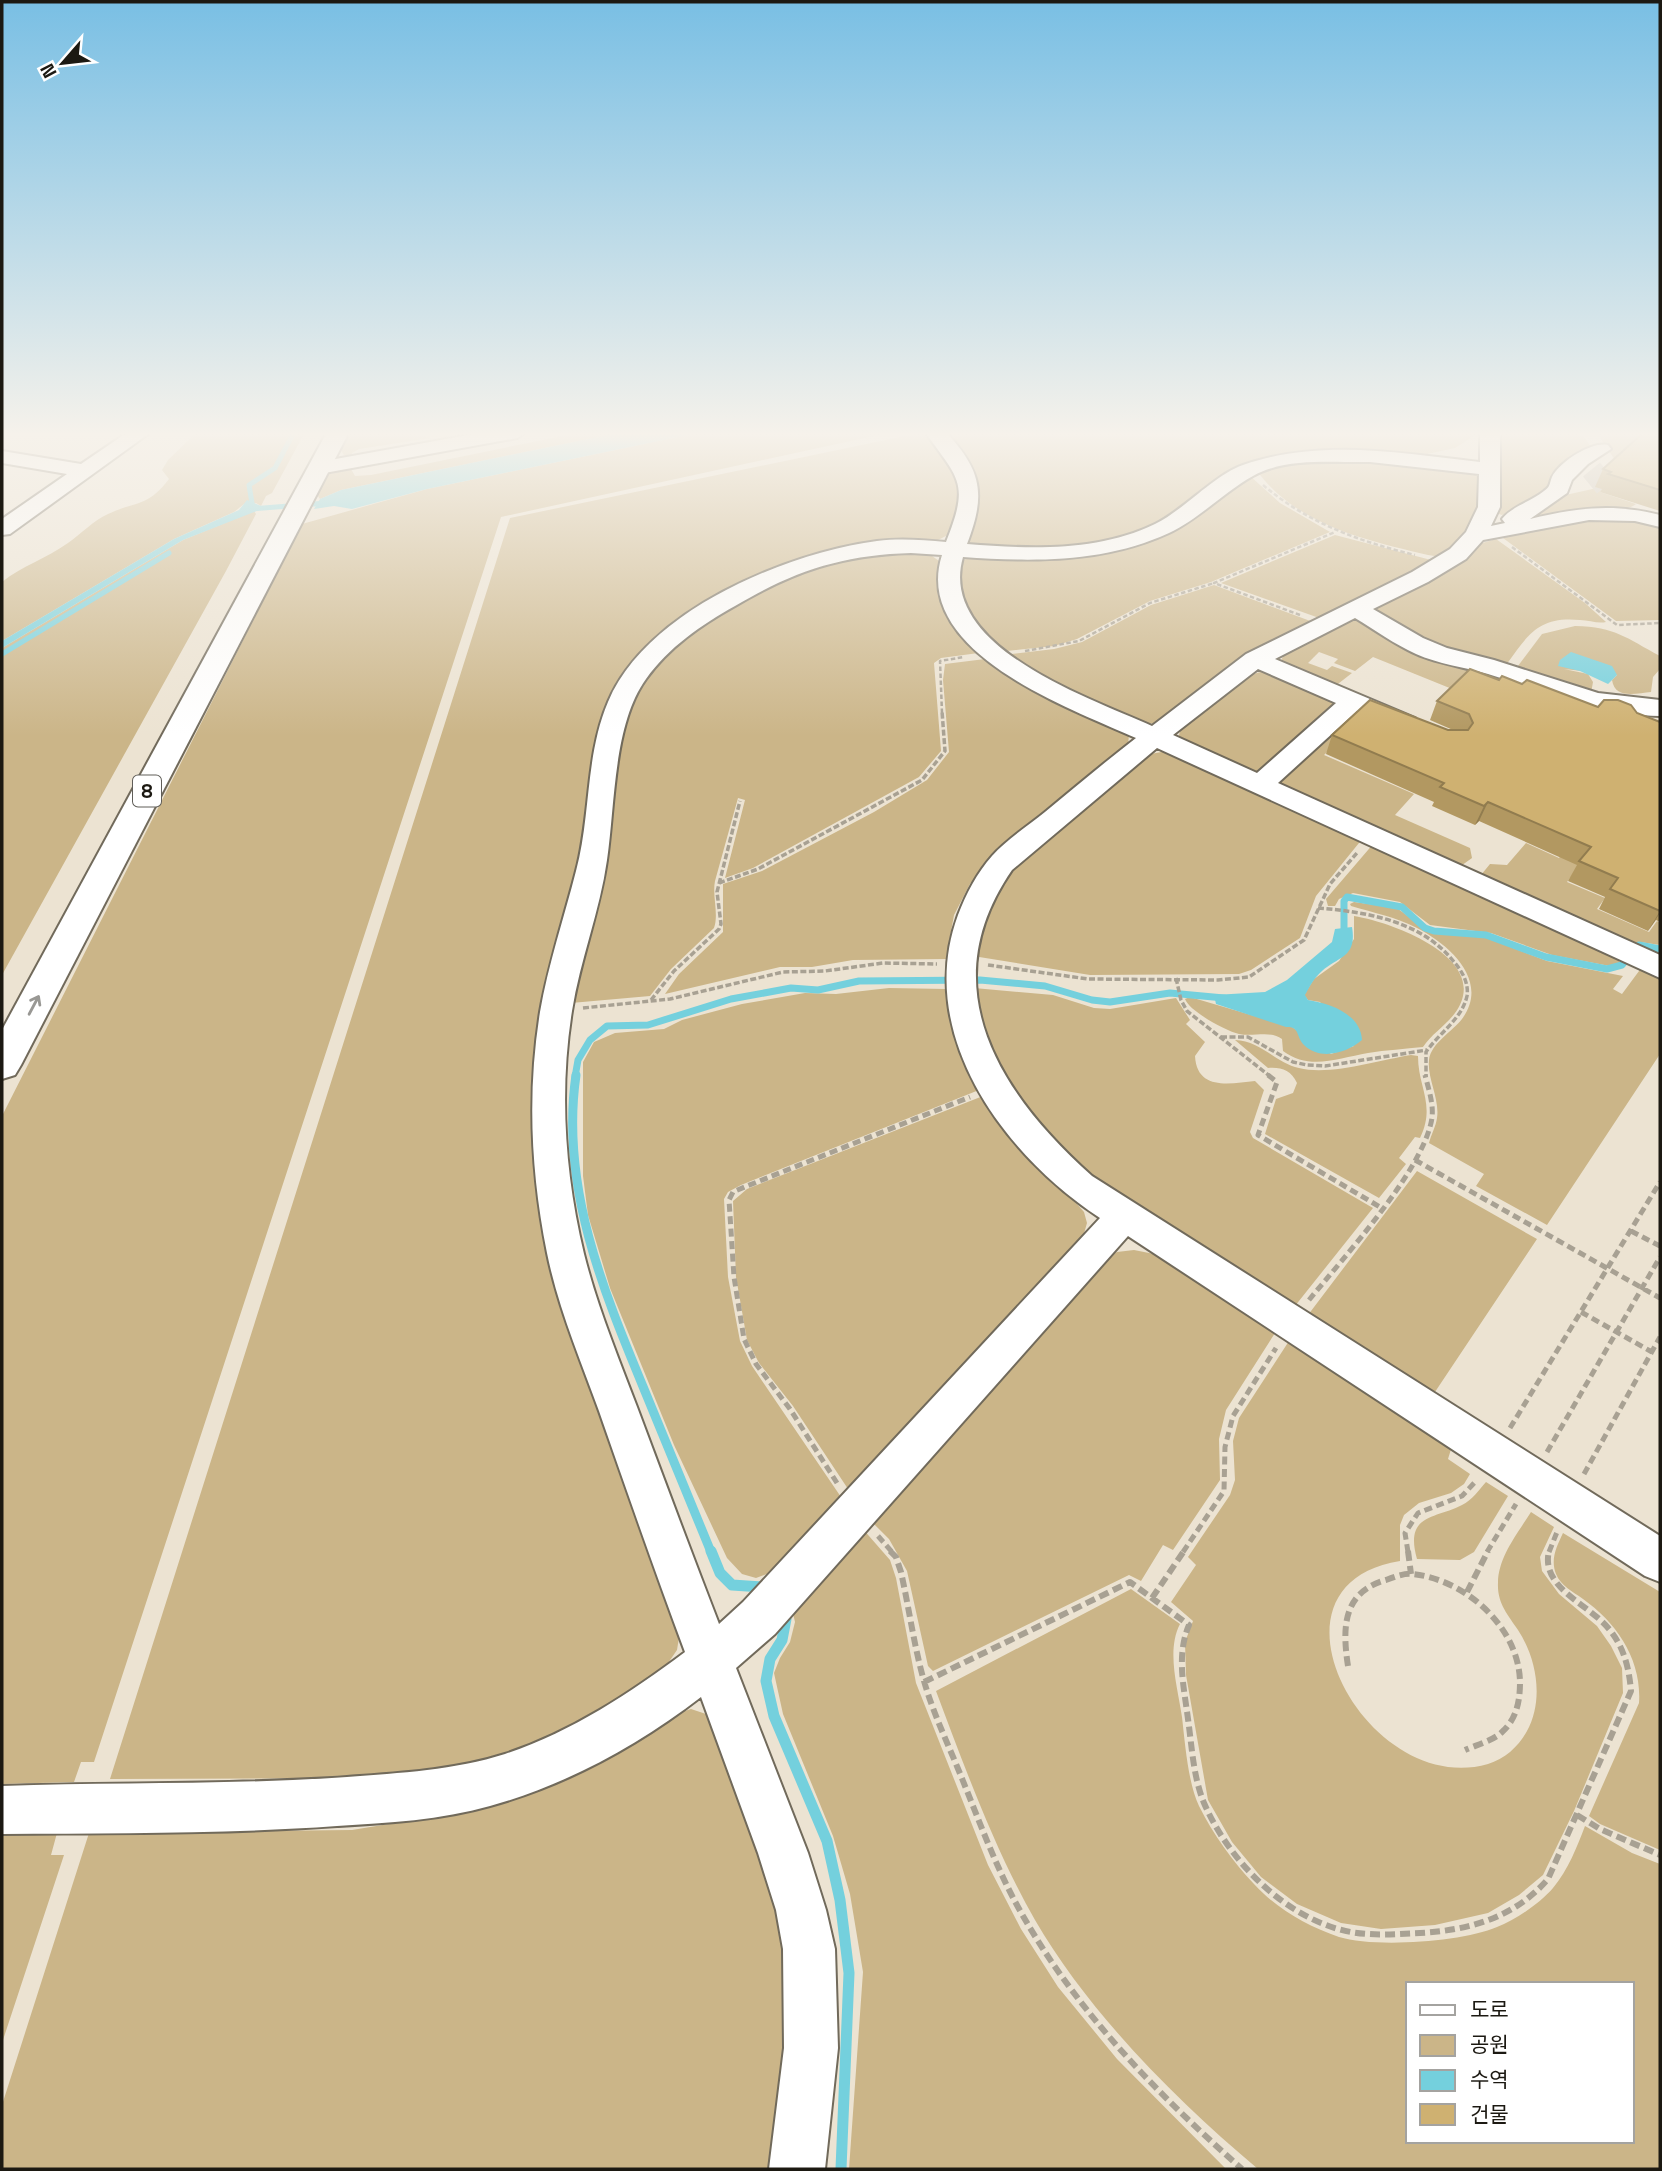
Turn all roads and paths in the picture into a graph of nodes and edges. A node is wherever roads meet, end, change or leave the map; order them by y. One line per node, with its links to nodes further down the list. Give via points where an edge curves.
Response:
1 (273, 533): 28 (highway, 8)
2 (275, 533): 31 (highway, 8, one-way to 2)
3 (959, 533): 9 (street)
4 (1149, 533): 9 (street, via 1079,552)
5 (1332, 533): 11 (path)
6 (1339, 533): 10 (path)
7 (1480, 533): 10 (street)
8 (1489, 533): 14 (path, via 1616,625)
9 (952, 551): 15 (street, via 948,587 957,614); 56 (street, via 911,546 842,552 783,570 720,603 674,635 632,680 606,752 593,862 556,1011 548,1141 566,1254 586,1321)
10 (1447, 561): 12 (street)
11 (1214, 583): 13 (path); 15 (path, via 1150,603 1079,640)
12 (1354, 608): 13 (street); 18 (street, via 1424,648 1614,704 1631,719)
13 (1324, 623): 16 (street)
14 (1660, 623)
15 (996, 654): 20 (street, via 1049,689); 23 (path, via 940,661 945,751 922,780 758,869)
16 (1255, 659): 17 (street); 20 (street)
17 (1353, 701): 19 (street); 21 (street)
18 (1656, 715)
19 (1426, 731)
20 (1154, 736): 21 (street); 32 (street, via 1002,863 981,893 964,940 962,981 970,1038)
21 (1260, 785): 25 (street)
22 (740, 801): 23 (path)
23 (719, 883): 27 (path, via 719,929)
24 (1318, 908): 30 (path, via 1377,916 1414,930 1456,963 1466,979 1468,996 1460,1015)
25 (1640, 958)
26 (1176, 978): 29 (path, via 1181,1000 1196,1019)
27 (650, 1001)
28 (2, 1012)
29 (1221, 1037): 30 (path, via 1248,1037 1307,1065); 35 (path, via 1277,1082 1258,1135)
30 (1427, 1050): 33 (path, via 1424,1058 1432,1124)
31 (2, 1065)
32 (993, 1087): 36 (street, via 1045,1156); 51 (path, via 747,1186 733,1192 729,1200 733,1277 744,1339)
33 (1415, 1160): 35 (path); 40 (path)
34 (1660, 1182): 37 (path)
35 (1380, 1208): 44 (path)
36 (1124, 1216): 44 (street); 51 (street)
37 (1631, 1231): 38 (path); 40 (path)
38 (1660, 1246)
39 (1660, 1257): 41 (path)
40 (1607, 1269): 41 (path); 43 (path)
41 (1642, 1288): 42 (path); 45 (path)
42 (1660, 1298)
43 (1581, 1312): 45 (path); 48 (path)
44 (1291, 1324): 48 (street); 55 (path, via 1234,1414 1225,1441 1224,1490)
45 (1616, 1332): 47 (path); 49 (path)
46 (1660, 1337): 47 (path)
47 (1651, 1352): 50 (path)
48 (1494, 1453): 49 (street); 53 (path, via 1462,1496 1418,1513 1409,1522 1405,1533)
49 (1532, 1478): 50 (street); 54 (path)
50 (1571, 1504): 52 (street); 61 (path, via 1547,1557 1548,1572 1619,1642 1629,1665 1631,1691)
51 (856, 1513): 56 (street); 58 (path, via 896,1557)
52 (1660, 1561)
53 (1411, 1574): 54 (path, via 1445,1581); 57 (path, via 1381,1578 1353,1602 1345,1621)
54 (1467, 1592): 59 (path, via 1503,1628 1515,1651 1522,1696 1516,1717 1504,1733 1487,1745)
55 (1152, 1598): 58 (path, via 1130,1582); 61 (path, via 1189,1625 1181,1640 1181,1668 1204,1801 1228,1844 1258,1881 1296,1910 1342,1930 1384,1934 1437,1932 1492,1921 1525,1903 1548,1879)
56 (713, 1661): 60 (street, via 660,1701 558,1757 505,1778 436,1793 308,1805); 63 (street, via 783,1853 809,1949 810,2048)
57 (1348, 1665)
58 (924, 1682): 64 (path, via 995,1861 1028,1926 1127,2056)
59 (1465, 1750)
60 (2, 1810)
61 (1577, 1815): 62 (path)
62 (1660, 1855)
63 (797, 2169)
64 (1242, 2169)

